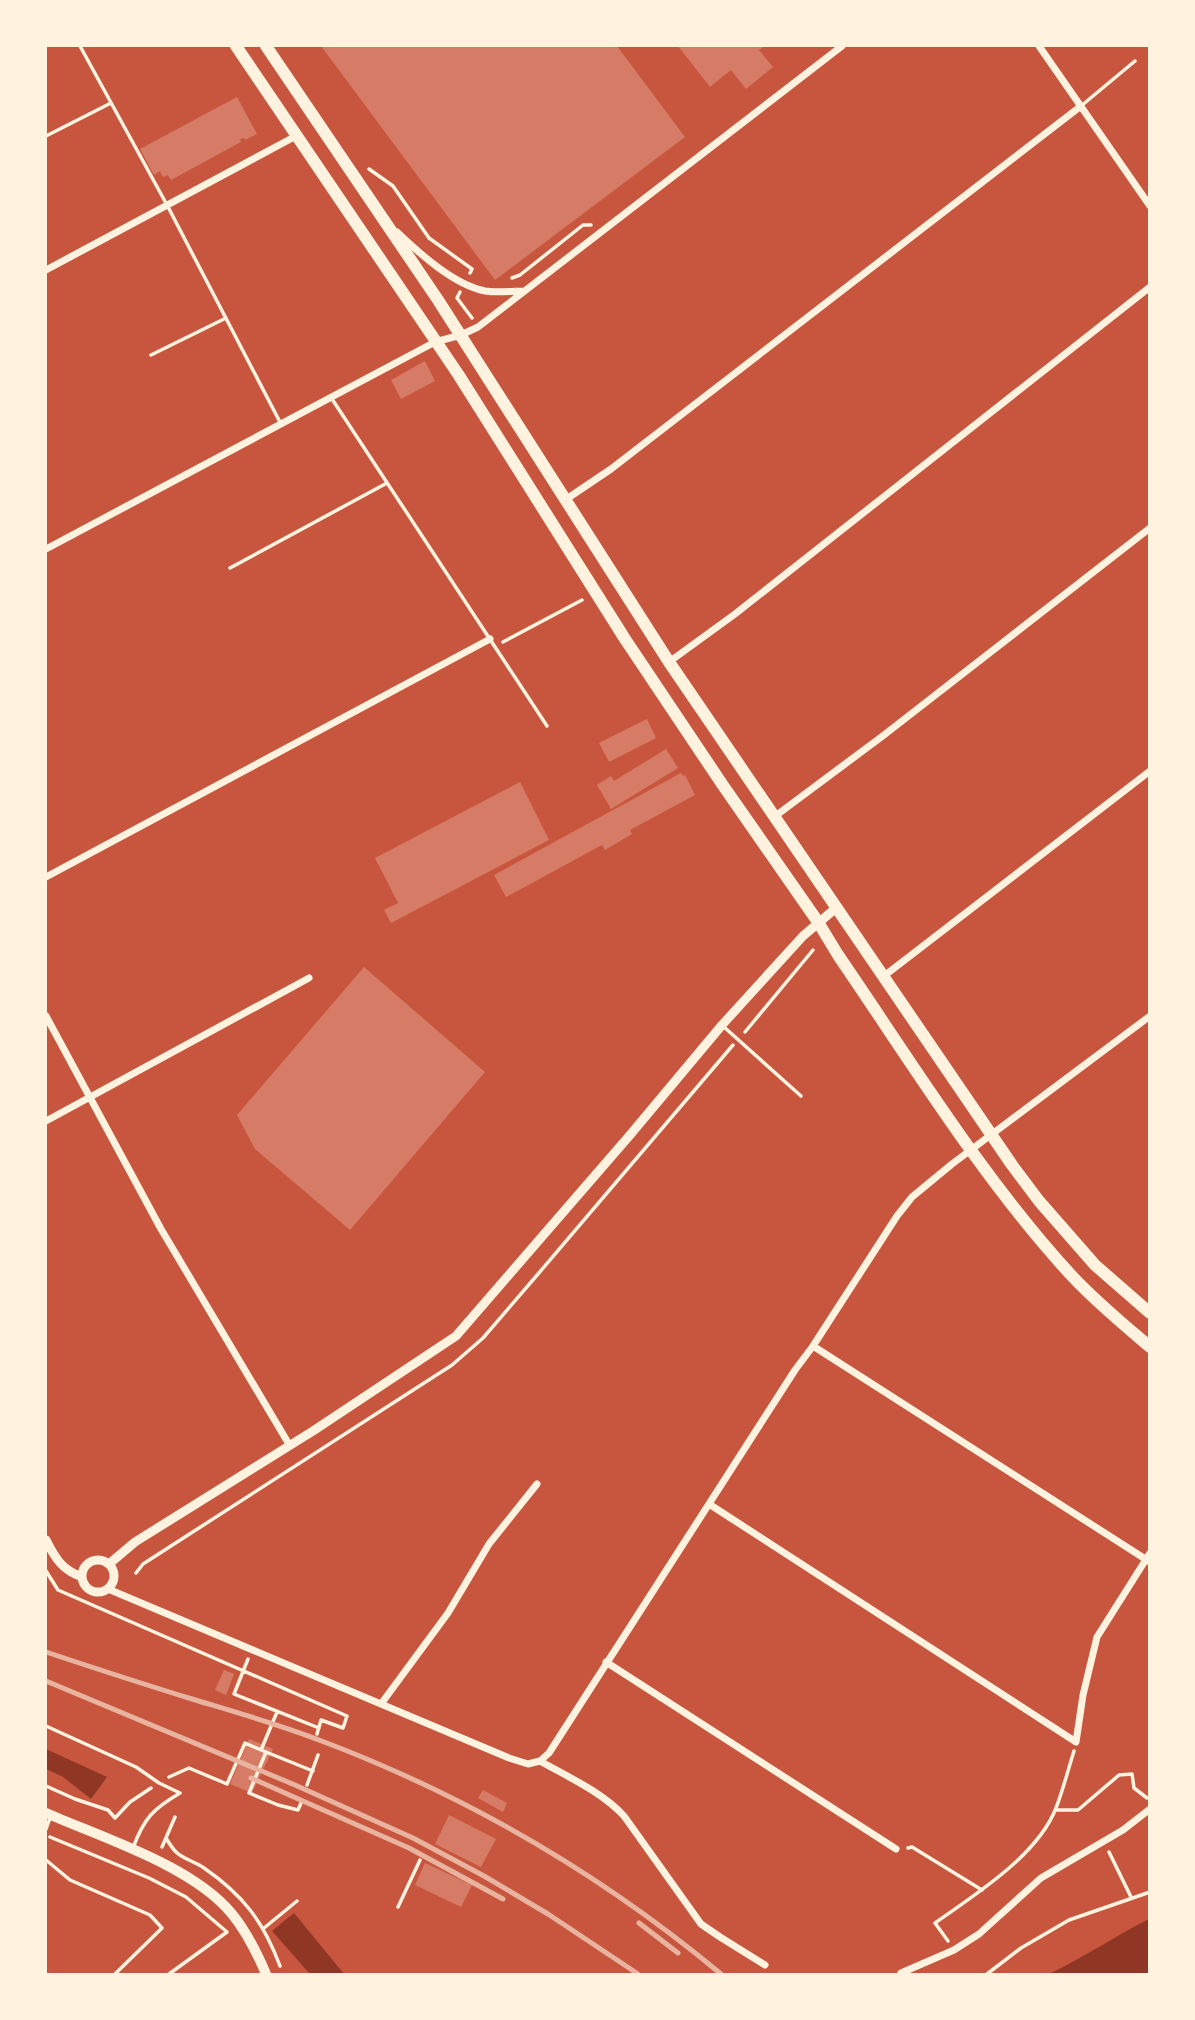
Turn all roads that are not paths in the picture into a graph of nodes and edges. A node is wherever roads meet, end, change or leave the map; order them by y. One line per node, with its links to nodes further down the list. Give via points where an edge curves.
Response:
1 (80, 46): 7 (lane)
2 (236, 46): 10 (highway)
3 (266, 46): 13 (highway)
4 (842, 46): 16 (street)
5 (1039, 46): 8 (street)
6 (1135, 61): 8 (lane)
7 (111, 103): 9 (lane); 11 (lane)
8 (1081, 106): 12 (street); 24 (street, via 611,470)
9 (46, 136)
10 (296, 136): 11 (street); 19 (highway)
11 (167, 205): 14 (street); 17 (lane)
12 (1150, 206)
13 (386, 223): 16 (street, via 465,283 484,290); 18 (highway)
14 (46, 270)
15 (1150, 287): 29 (street)
16 (526, 291): 18 (street)
17 (226, 318): 20 (lane); 22 (lane)
18 (461, 335): 19 (street); 24 (highway)
19 (435, 342): 21 (street); 35 (highway, via 625,639)
20 (151, 355)
21 (331, 397): 22 (street); 23 (lane)
22 (281, 424): 26 (street)
23 (387, 483): 27 (lane); 28 (lane)
24 (565, 500): 29 (highway)
25 (1150, 528): 32 (street)
26 (46, 549)
27 (230, 568)
28 (492, 643): 30 (lane); 33 (street)
29 (669, 662): 32 (highway)
30 (547, 726)
31 (1150, 771): 36 (street)
32 (774, 817): 34 (highway)
33 (46, 877)
34 (836, 908): 35 (street); 36 (highway)
35 (818, 922): 40 (street); 45 (highway)
36 (884, 976): 44 (highway)
37 (309, 978): 42 (street)
38 (46, 1016): 42 (street)
39 (1150, 1017): 44 (street)
40 (722, 1025): 41 (lane); 49 (street, via 456,1336)
41 (801, 1096)
42 (89, 1097): 43 (street); 49 (street)
43 (46, 1121)
44 (991, 1134): 45 (street); 46 (highway, via 1039,1201 1095,1265)
45 (971, 1150): 47 (street, via 912,1197); 48 (highway, via 1072,1276)
46 (1150, 1313)
47 (813, 1346): 51 (street); 53 (street)
48 (1150, 1348)
49 (290, 1446): 54 (street, via 135,1542)
50 (537, 1484): 58 (street, via 489,1544 448,1613)
51 (709, 1504): 53 (street, via 1076,1742 1097,1637); 57 (street)
52 (46, 1540): 55 (street, via 61,1565)
53 (1148, 1558)
54 (109, 1564): 55 (street, via 91,1561); 56 (street, via 114,1577)
55 (82, 1577): 56 (street, via 94,1592)
56 (108, 1589): 58 (street)
57 (606, 1662): 60 (street); 64 (street)
58 (381, 1704): 60 (street, via 520,1762)
59 (46, 1726): 65 (lane, via 116,1757 180,1793 148,1816)
60 (540, 1761): 67 (street, via 615,1806 701,1923)
61 (1150, 1809): 68 (street, via 1041,1878 979,1934)
62 (48, 1814): 63 (lane); 65 (main road)
63 (46, 1829)
64 (896, 1849)
65 (133, 1850): 70 (main road, via 201,1884 218,1899 247,1936)
66 (46, 1860): 69 (lane, via 70,1880 150,1915 162,1928)
67 (765, 1965)
68 (901, 1973)
69 (115, 1975)
70 (266, 1975)

